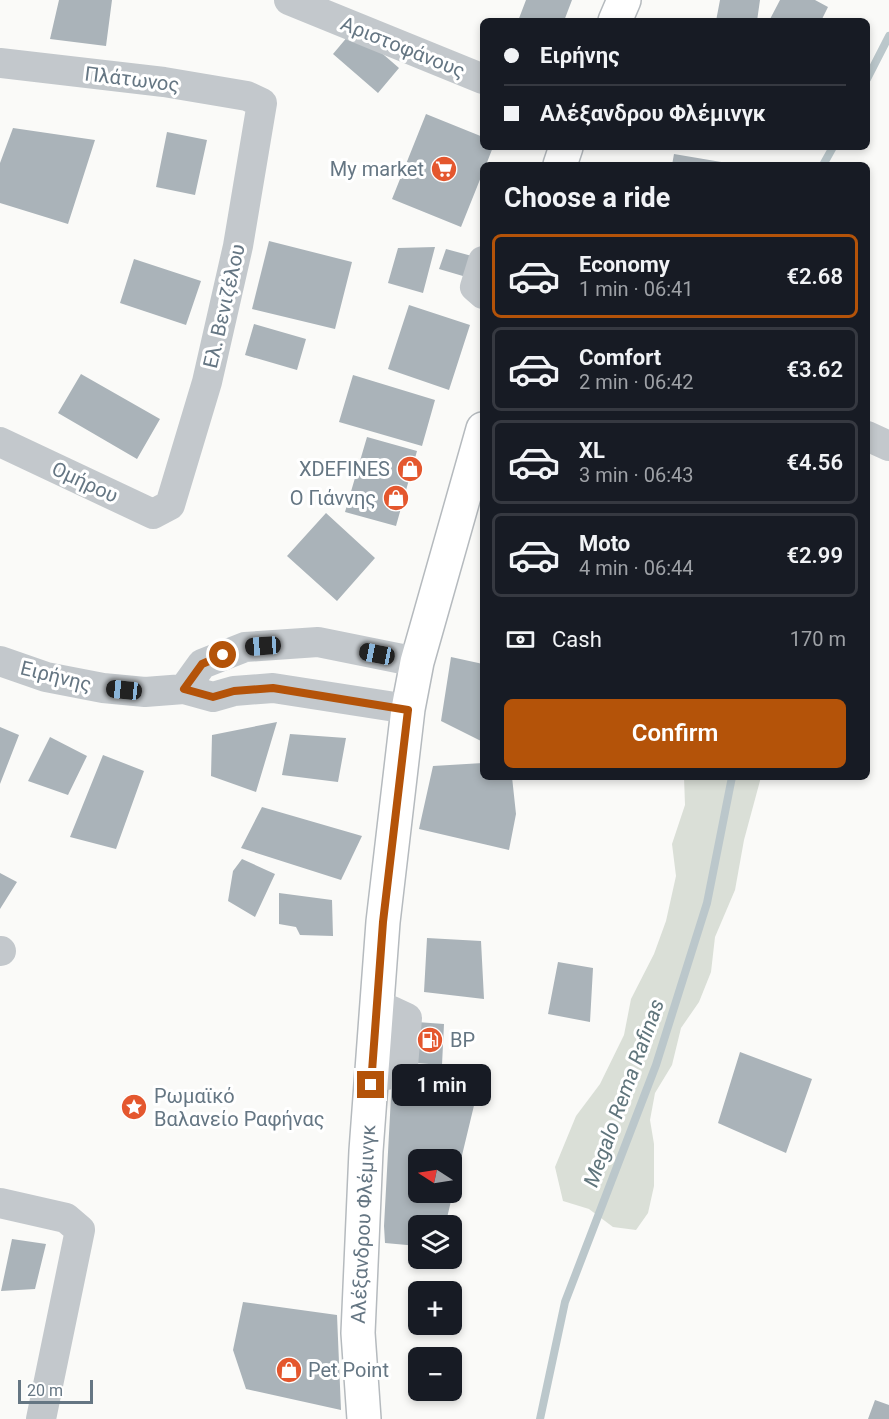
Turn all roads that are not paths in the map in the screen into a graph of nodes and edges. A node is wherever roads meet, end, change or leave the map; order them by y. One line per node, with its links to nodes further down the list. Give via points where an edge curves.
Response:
1 (289, 0): 5 (street, Αριστοφάνους)
2 (624, 0): 3 (main road)
3 (616, 18)
4 (0, 63): 6 (street, Πλάτωνος, via 164,82 247,96)
5 (480, 79)
6 (262, 103): 13 (street, Ελ. Βενιζέλου, via 238,246 207,382)
7 (480, 271): 8 (street, via 475,287)
8 (480, 291)
9 (870, 437): 12 (street)
10 (480, 440): 15 (main road, Αλέξανδρου Φλέμινγκ)
11 (0, 442): 13 (street, Ομήρου, via 153,514)
12 (889, 446)
13 (170, 505)
14 (0, 661): 16 (street, Ειρήνης, via 46,677 103,688 145,692)
15 (417, 662): 16 (street, via 318,642 245,647 202,664); 17 (main road, Αλέξανδρου Φλέμινγκ)
16 (184, 689): 17 (street, Ειρήνης, via 213,697 273,688)
17 (408, 710): 22 (main road, Αλέξανδρου Φλέμινγκ, via 383,922 366,1150 358,1333)
18 (392, 1011): 19 (street, via 406,1018 403,1066)
19 (387, 1076)
20 (0, 1203): 21 (street, via 66,1218 80,1230)
21 (41, 1419)
22 (364, 1419)

